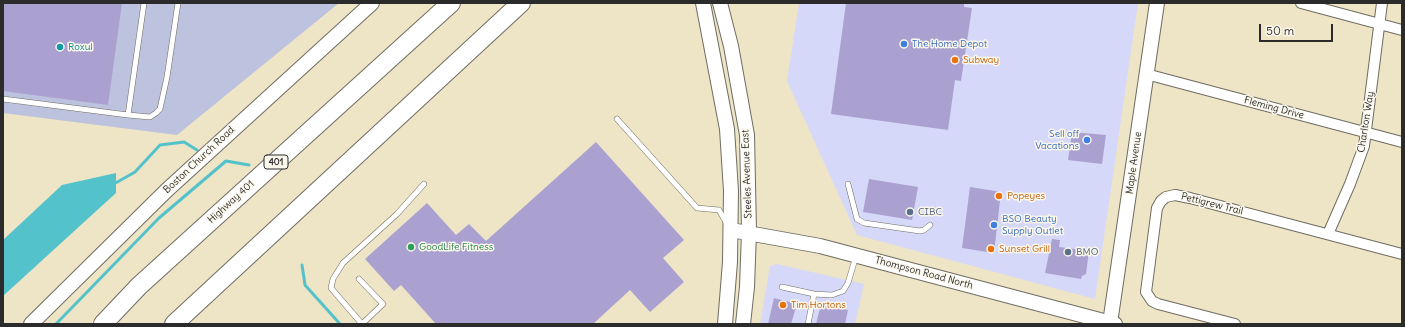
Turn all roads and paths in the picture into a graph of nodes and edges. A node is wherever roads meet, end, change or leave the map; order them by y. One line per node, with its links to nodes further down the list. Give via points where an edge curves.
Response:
1 (144, 3): 15 (lane)
2 (178, 3): 15 (lane, via 168,77 160,108 150,116)
3 (372, 3): 30 (main road, Boston Church Road, via 167,190)
4 (452, 3): 31 (highway, Highway 401 / 401, via 139,286)
5 (521, 3): 32 (highway)
6 (704, 3): 22 (main road, Steeles Avenue East, via 727,129)
7 (720, 3): 23 (main road, Steeles Avenue East, via 734,61 746,135)
8 (1157, 3): 13 (main road, Maple Avenue)
9 (1301, 3): 11 (street)
10 (1382, 3): 11 (street, Charlton Way)
11 (1379, 24): 12 (street); 17 (street, Charlton Way)
12 (1402, 30)
13 (1146, 74): 17 (street, Fleming Drive); 37 (main road, Maple Avenue)
14 (3, 99): 15 (lane)
15 (128, 115)
16 (617, 118): 22 (lane, via 697,208 719,210)
17 (1366, 132): 18 (street, Fleming Drive); 24 (street, Charlton Way, via 1359,162)
18 (1402, 142)
19 (424, 184): 33 (lane, via 397,214 343,263 334,278 331,288)
20 (848, 184): 21 (lane, via 857,219 864,223 920,231)
21 (930, 225)
22 (731, 230): 23 (main road, Thompson Road North); 34 (main road, Steeles Avenue East)
23 (749, 232): 26 (main road, Thompson Road North); 35 (main road, Steeles Avenue East)
24 (1328, 234): 25 (street, Pettigrew Trail); 38 (street, Pettigrew Trail, via 1175,195 1161,201 1157,208 1146,292 1152,301 1158,304)
25 (1402, 254)
26 (856, 255): 29 (lane, via 853,272 843,291 832,295); 37 (main road, Thompson Road North)
27 (359, 279): 33 (lane, via 383,304)
28 (782, 287): 29 (lane)
29 (814, 294): 36 (lane)
30 (31, 324)
31 (103, 324)
32 (174, 324)
33 (362, 324)
34 (725, 324)
35 (743, 324)
36 (808, 324)
37 (1112, 324)
38 (1234, 324)

